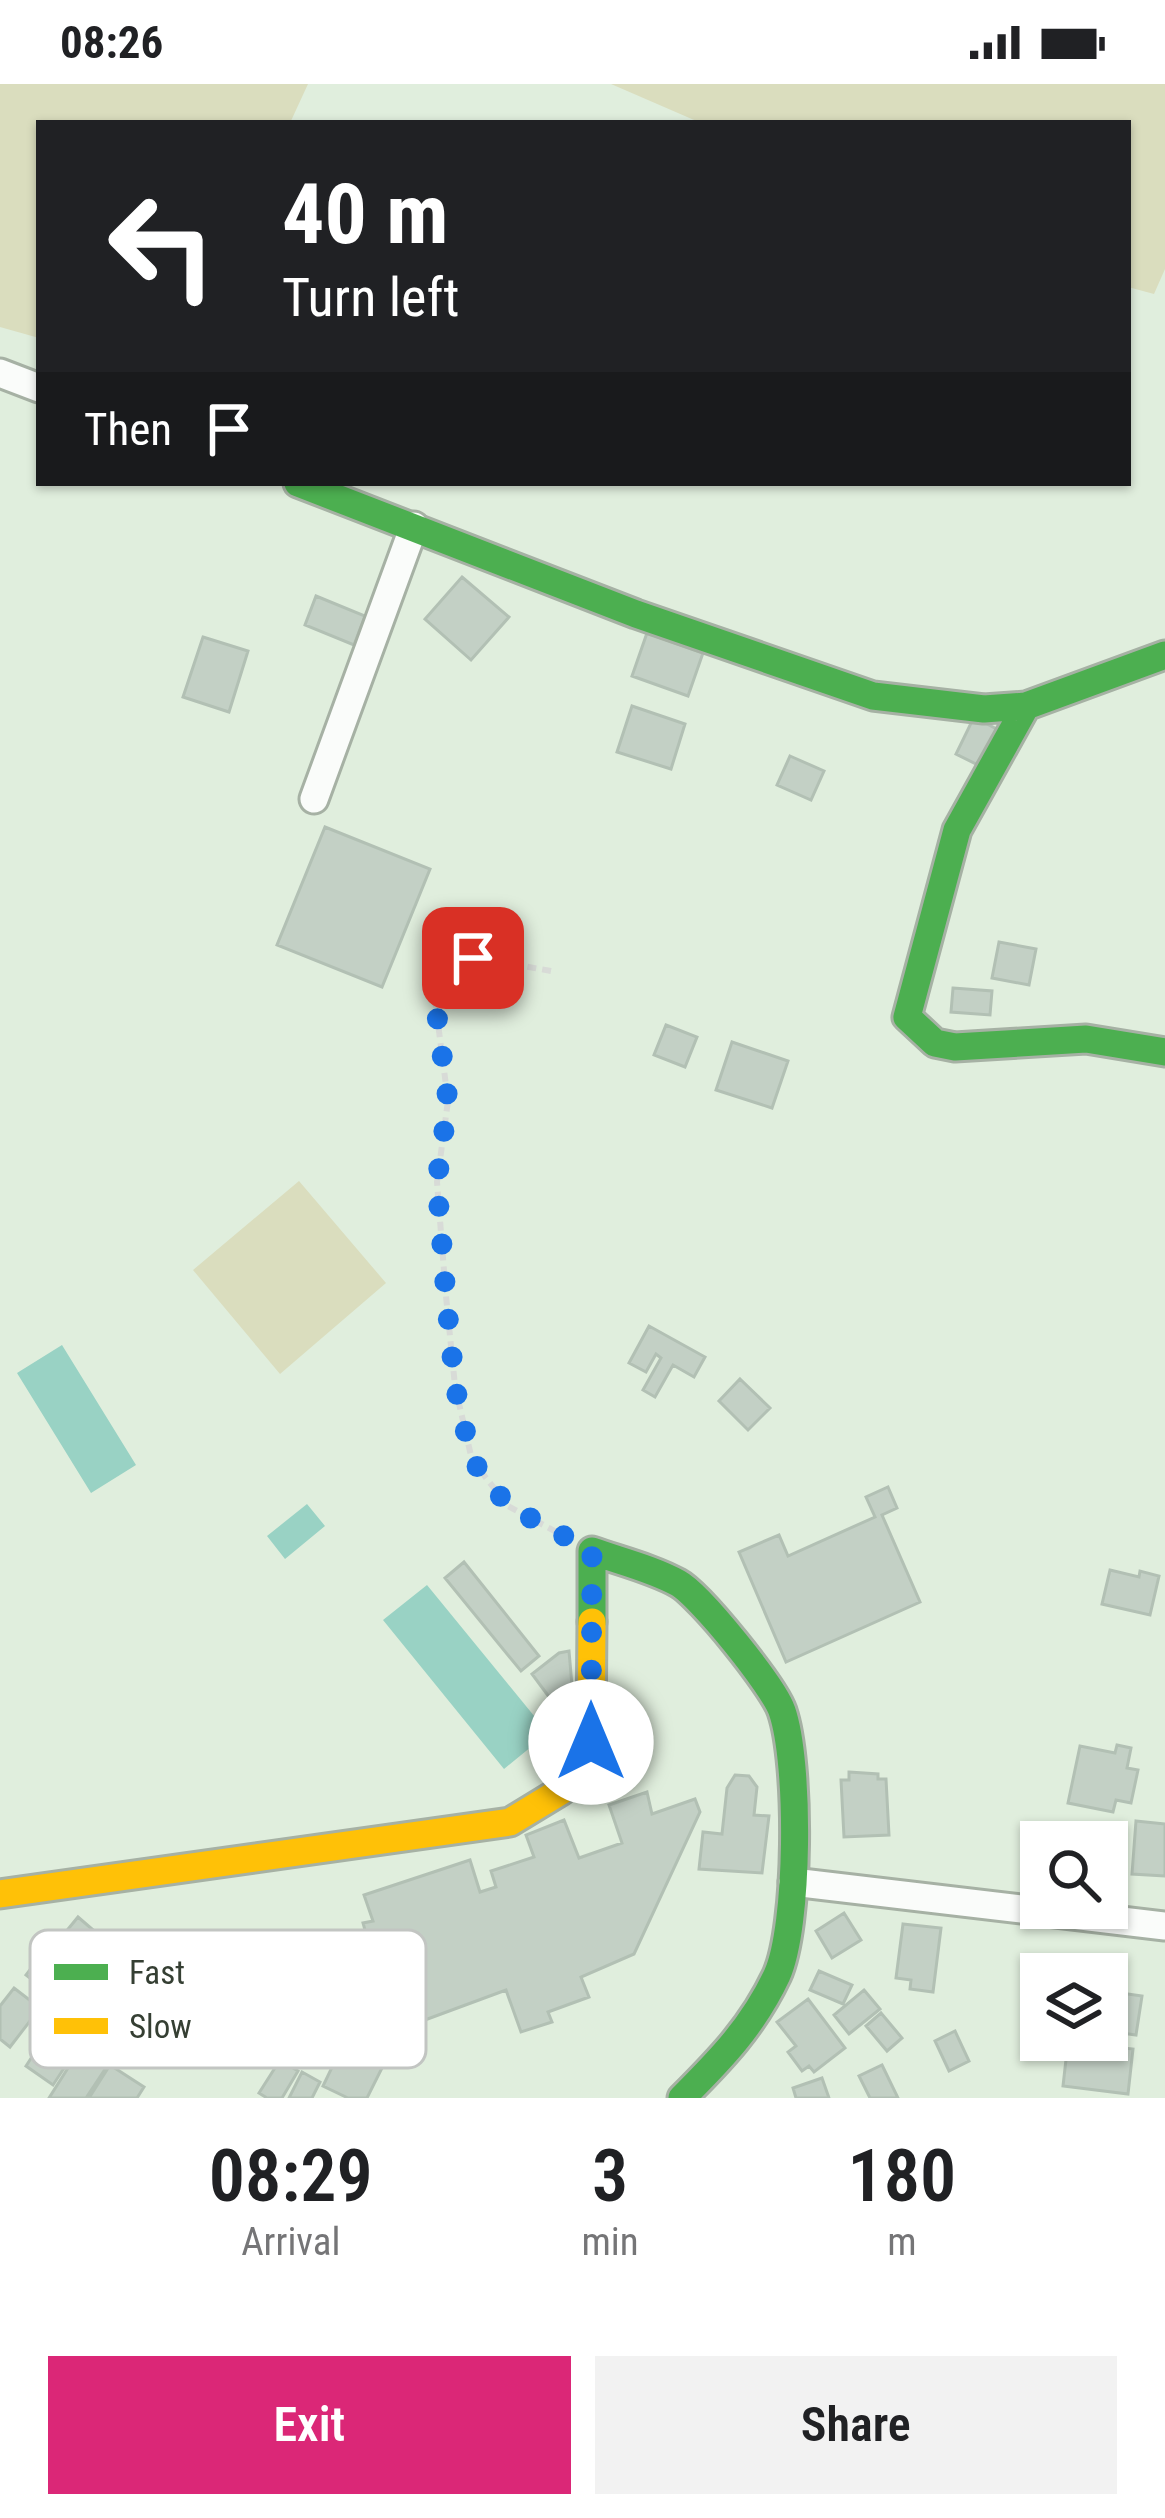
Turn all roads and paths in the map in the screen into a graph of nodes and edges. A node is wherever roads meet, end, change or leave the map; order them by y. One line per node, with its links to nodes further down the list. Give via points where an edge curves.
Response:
1 (0, 374): 2 (street)
2 (36, 387)
3 (306, 486): 4 (street)
4 (414, 526): 6 (street, via 873,696); 7 (street)
5 (1165, 655): 6 (street)
6 (1026, 706): 9 (street, via 956,830 908,1017 935,1042 955,1048 1101,1038)
7 (314, 799)
8 (551, 971): 10 (path, via 473,958 435,1000 448,1101 437,1182 455,1386 472,1460 508,1506)
9 (1165, 1052)
10 (592, 1551): 11 (street, via 681,1584 782,1709 796,1803); 12 (street, via 591,1742 561,1791 510,1822)
11 (794, 1882): 13 (street); 14 (street, via 779,1971 740,2041)
12 (0, 1894)
13 (1165, 1926)
14 (682, 2098)

